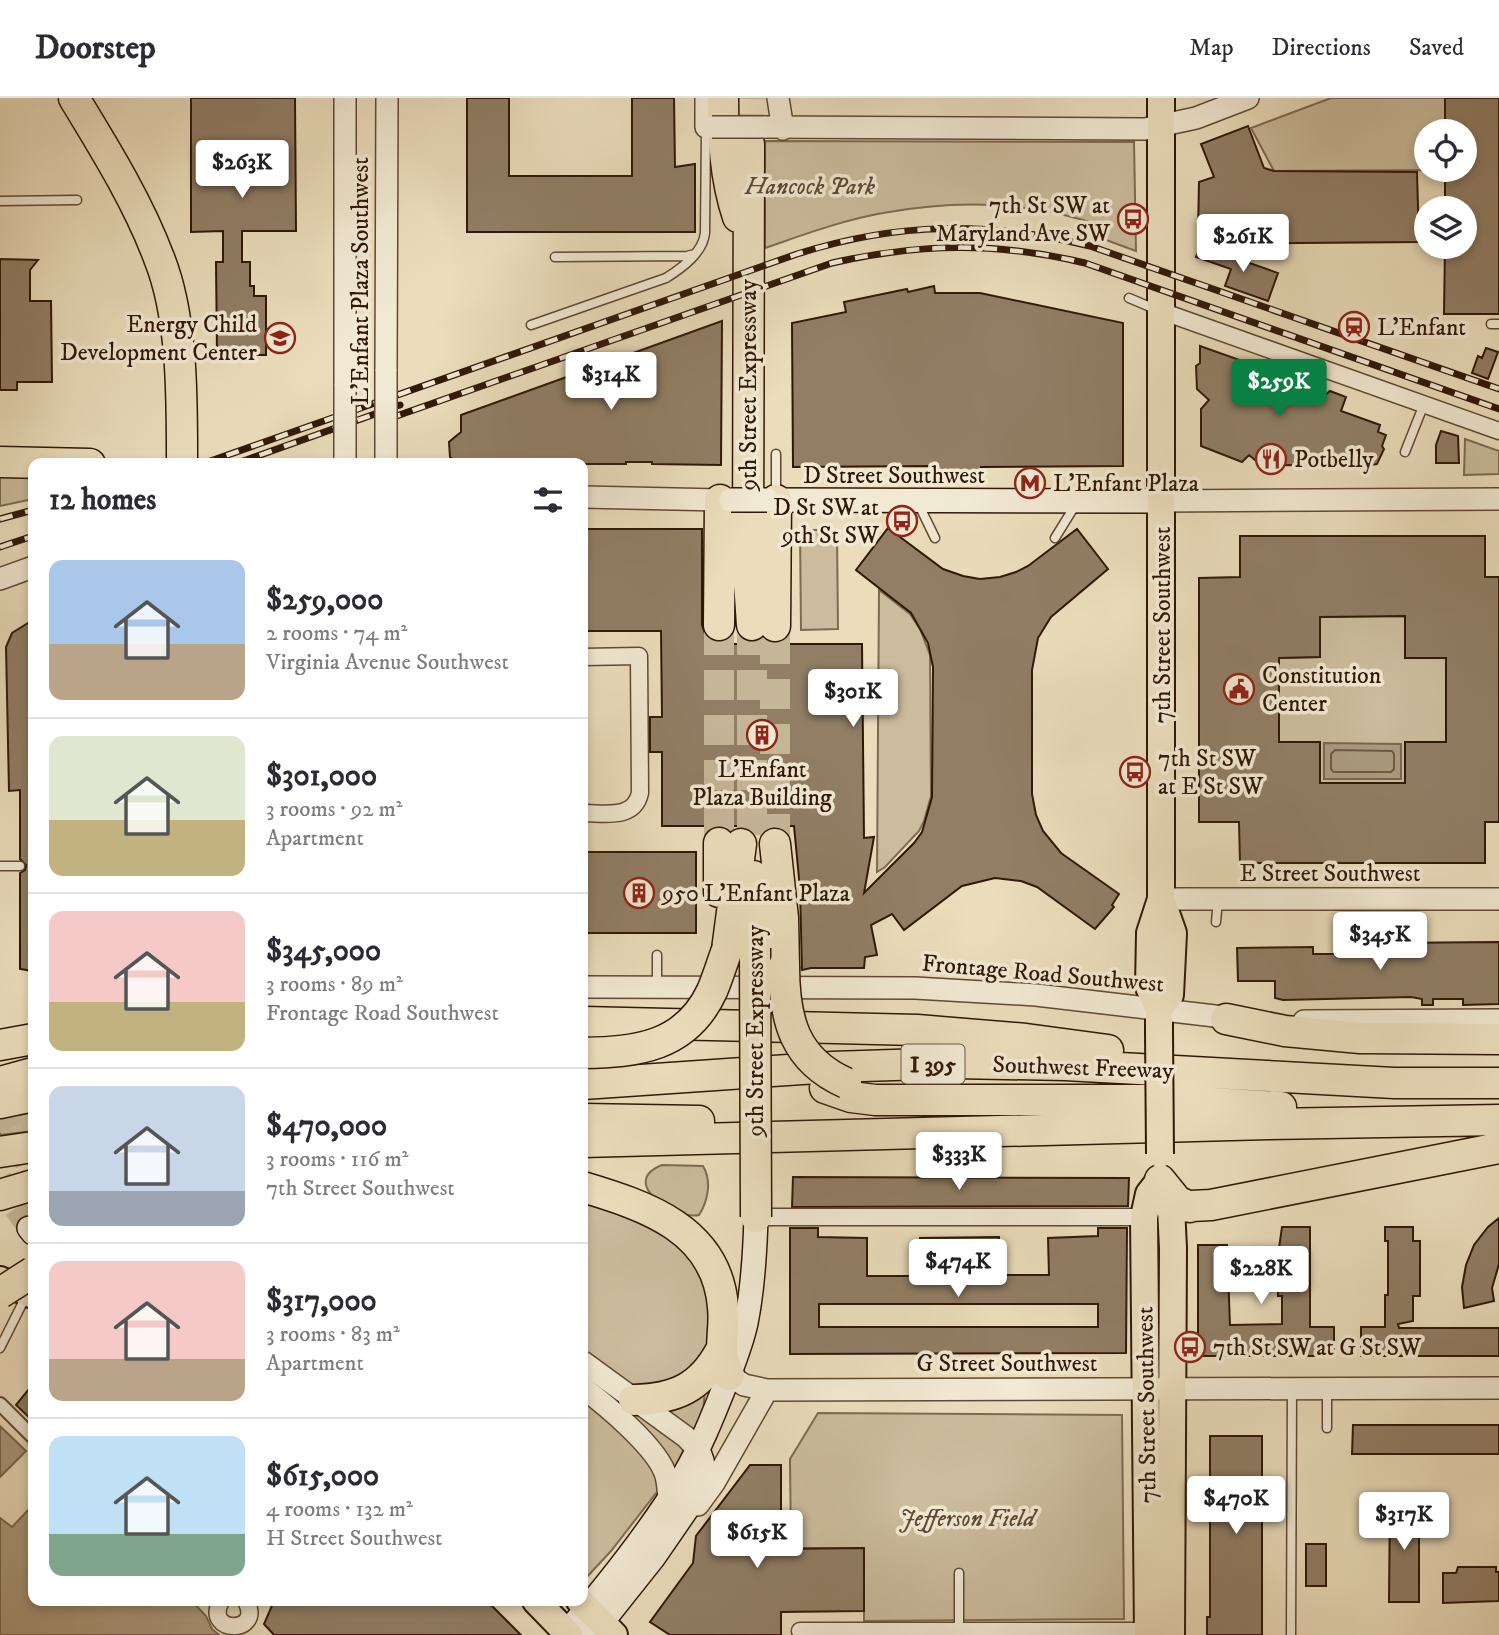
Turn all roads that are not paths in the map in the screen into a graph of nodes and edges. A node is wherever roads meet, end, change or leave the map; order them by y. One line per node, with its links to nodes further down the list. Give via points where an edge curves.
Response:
1 (74, 98): 23 (highway, via 130,197 155,314)
2 (345, 98): 25 (street, L'Enfant Plaza Southwest, bridge)
3 (387, 98): 26 (street, L'Enfant Plaza Southwest, bridge)
4 (706, 98): 9 (street)
5 (723, 98): 14 (highway, via 727,175)
6 (778, 98): 11 (street)
7 (1160, 98): 10 (main road, 7th Street Southwest)
8 (1242, 99): 10 (street)
9 (709, 127): 11 (street, bridge); 15 (lane, via 705,233)
10 (1161, 127): 11 (street); 18 (main road, 7th Street Southwest)
11 (765, 133): 14 (highway, 9th Street Expressway)
12 (77, 200): 13 (lane)
13 (0, 201)
14 (748, 250): 40 (highway, 9th Street Expressway)
15 (695, 254): 16 (lane); 19 (lane, via 666,278)
16 (555, 257)
17 (1129, 298): 18 (lane)
18 (1161, 311): 20 (street); 33 (main road, 7th Street Southwest)
19 (531, 325)
20 (1424, 404): 21 (street); 22 (lane)
21 (1499, 431)
22 (1405, 452)
23 (173, 453)
24 (776, 454): 32 (lane)
25 (345, 458)
26 (386, 458)
27 (0, 462): 28 (highway)
28 (28, 463)
29 (588, 497): 31 (street, D Street Southwest)
30 (1499, 499): 33 (street, D Street Southwest)
31 (726, 500): 32 (main road, D Street Southwest, bridge); 40 (highway)
32 (771, 500): 34 (main road, D Street Southwest); 40 (highway)
33 (1162, 501): 35 (main road, D Street Southwest); 45 (main road, 7th Street Southwest)
34 (917, 502): 35 (main road, D Street Southwest); 36 (lane)
35 (1078, 502): 37 (lane)
36 (935, 538)
37 (1055, 538)
38 (28, 569): 39 (street)
39 (0, 579)
40 (747, 626)
41 (588, 657): 42 (street, via 639,656 640,793 636,805 627,811)
42 (588, 813)
43 (0, 866): 44 (lane)
44 (20, 866)
45 (1161, 899): 46 (street, E Street Southwest); 55 (main road, 7th Street Southwest, via 1150,933 1149,987)
46 (1218, 899): 47 (street, E Street Southwest); 48 (lane)
47 (1499, 899)
48 (1216, 922)
49 (734, 949): 53 (highway, 9th Street Expressway, bridge); 61 (highway, bridge, via 690,1021 649,1048); 67 (highway, 9th Street Expressway, bridge, via 747,844 783,918 785,1007 794,1034 814,1062 834,1078)
50 (657, 955): 52 (lane)
51 (588, 987): 52 (street, Frontage Road Southwest)
52 (657, 987): 55 (street, Frontage Road Southwest, via 915,988 1036,995)
53 (755, 992): 67 (highway, via 784,1056 805,1077); 82 (highway, 9th Street Expressway, bridge)
54 (1226, 1019): 55 (street, Frontage Road Southwest); 56 (street, Frontage Road Southwest); 58 (highway, via 1285,1031 1360,1038)
55 (1159, 1020): 80 (main road, 7th Street Southwest, bridge)
56 (1499, 1020)
57 (588, 1022): 63 (highway, via 917,1030 1026,1038)
58 (1499, 1039)
59 (28, 1040): 60 (highway)
60 (0, 1045)
61 (588, 1053)
62 (28, 1074): 64 (highway)
63 (1284, 1076): 65 (highway, Southwest Freeway / I 395); 66 (highway, Southwest Freeway / I 395, via 955,1063)
64 (0, 1082)
65 (1499, 1083)
66 (588, 1084)
67 (835, 1086): 72 (highway, via 976,1099 1268,1105)
68 (28, 1097): 69 (highway)
69 (0, 1103)
70 (588, 1119): 73 (highway)
71 (1499, 1120): 72 (highway)
72 (1402, 1122): 73 (highway)
73 (990, 1132): 74 (highway)
74 (588, 1142)
75 (1499, 1147): 80 (highway, via 1224,1202)
76 (28, 1148): 77 (highway)
77 (0, 1152)
78 (28, 1187): 81 (highway)
79 (588, 1189): 86 (highway, via 656,1213 682,1229 698,1247 721,1293)
80 (1165, 1193): 82 (street); 91 (main road, 7th Street Southwest, via 1172,1331); 91 (main road, 7th Street Southwest, via 1144,1364)
81 (0, 1195)
82 (756, 1217): 86 (main road, via 750,1300 742,1339)
83 (0, 1280): 84 (main road)
84 (23, 1288): 85 (lane)
85 (0, 1348)
86 (725, 1362): 92 (street, G Street Southwest, via 744,1385); 94 (highway, via 684,1391); 98 (main road)
87 (588, 1366): 94 (street)
88 (1292, 1388): 89 (street, G Street Southwest); 91 (street, G Street Southwest); 111 (lane)
89 (1327, 1388): 90 (street, G Street Southwest); 96 (lane)
90 (1499, 1388)
91 (1159, 1389): 92 (street, G Street Southwest); 110 (main road, 7th Street Southwest)
92 (767, 1390): 100 (street, via 714,1483)
93 (588, 1392): 99 (street, via 656,1458 666,1475)
94 (634, 1400): 98 (street)
95 (0, 1404): 97 (street)
96 (1326, 1428)
97 (28, 1432)
98 (697, 1449): 99 (main road); 100 (main road, via 704,1465 702,1484)
99 (669, 1498): 105 (main road)
100 (654, 1557): 105 (main road)
101 (959, 1573): 106 (lane)
102 (216, 1606): 107 (street, via 223,1623)
103 (248, 1606): 107 (street, via 248,1618)
104 (546, 1606): 105 (main road)
105 (584, 1626)
106 (959, 1630): 108 (street); 109 (street)
107 (240, 1631)
108 (800, 1631)
109 (1111, 1633): 110 (street)
110 (1156, 1634)
111 (1291, 1635)

